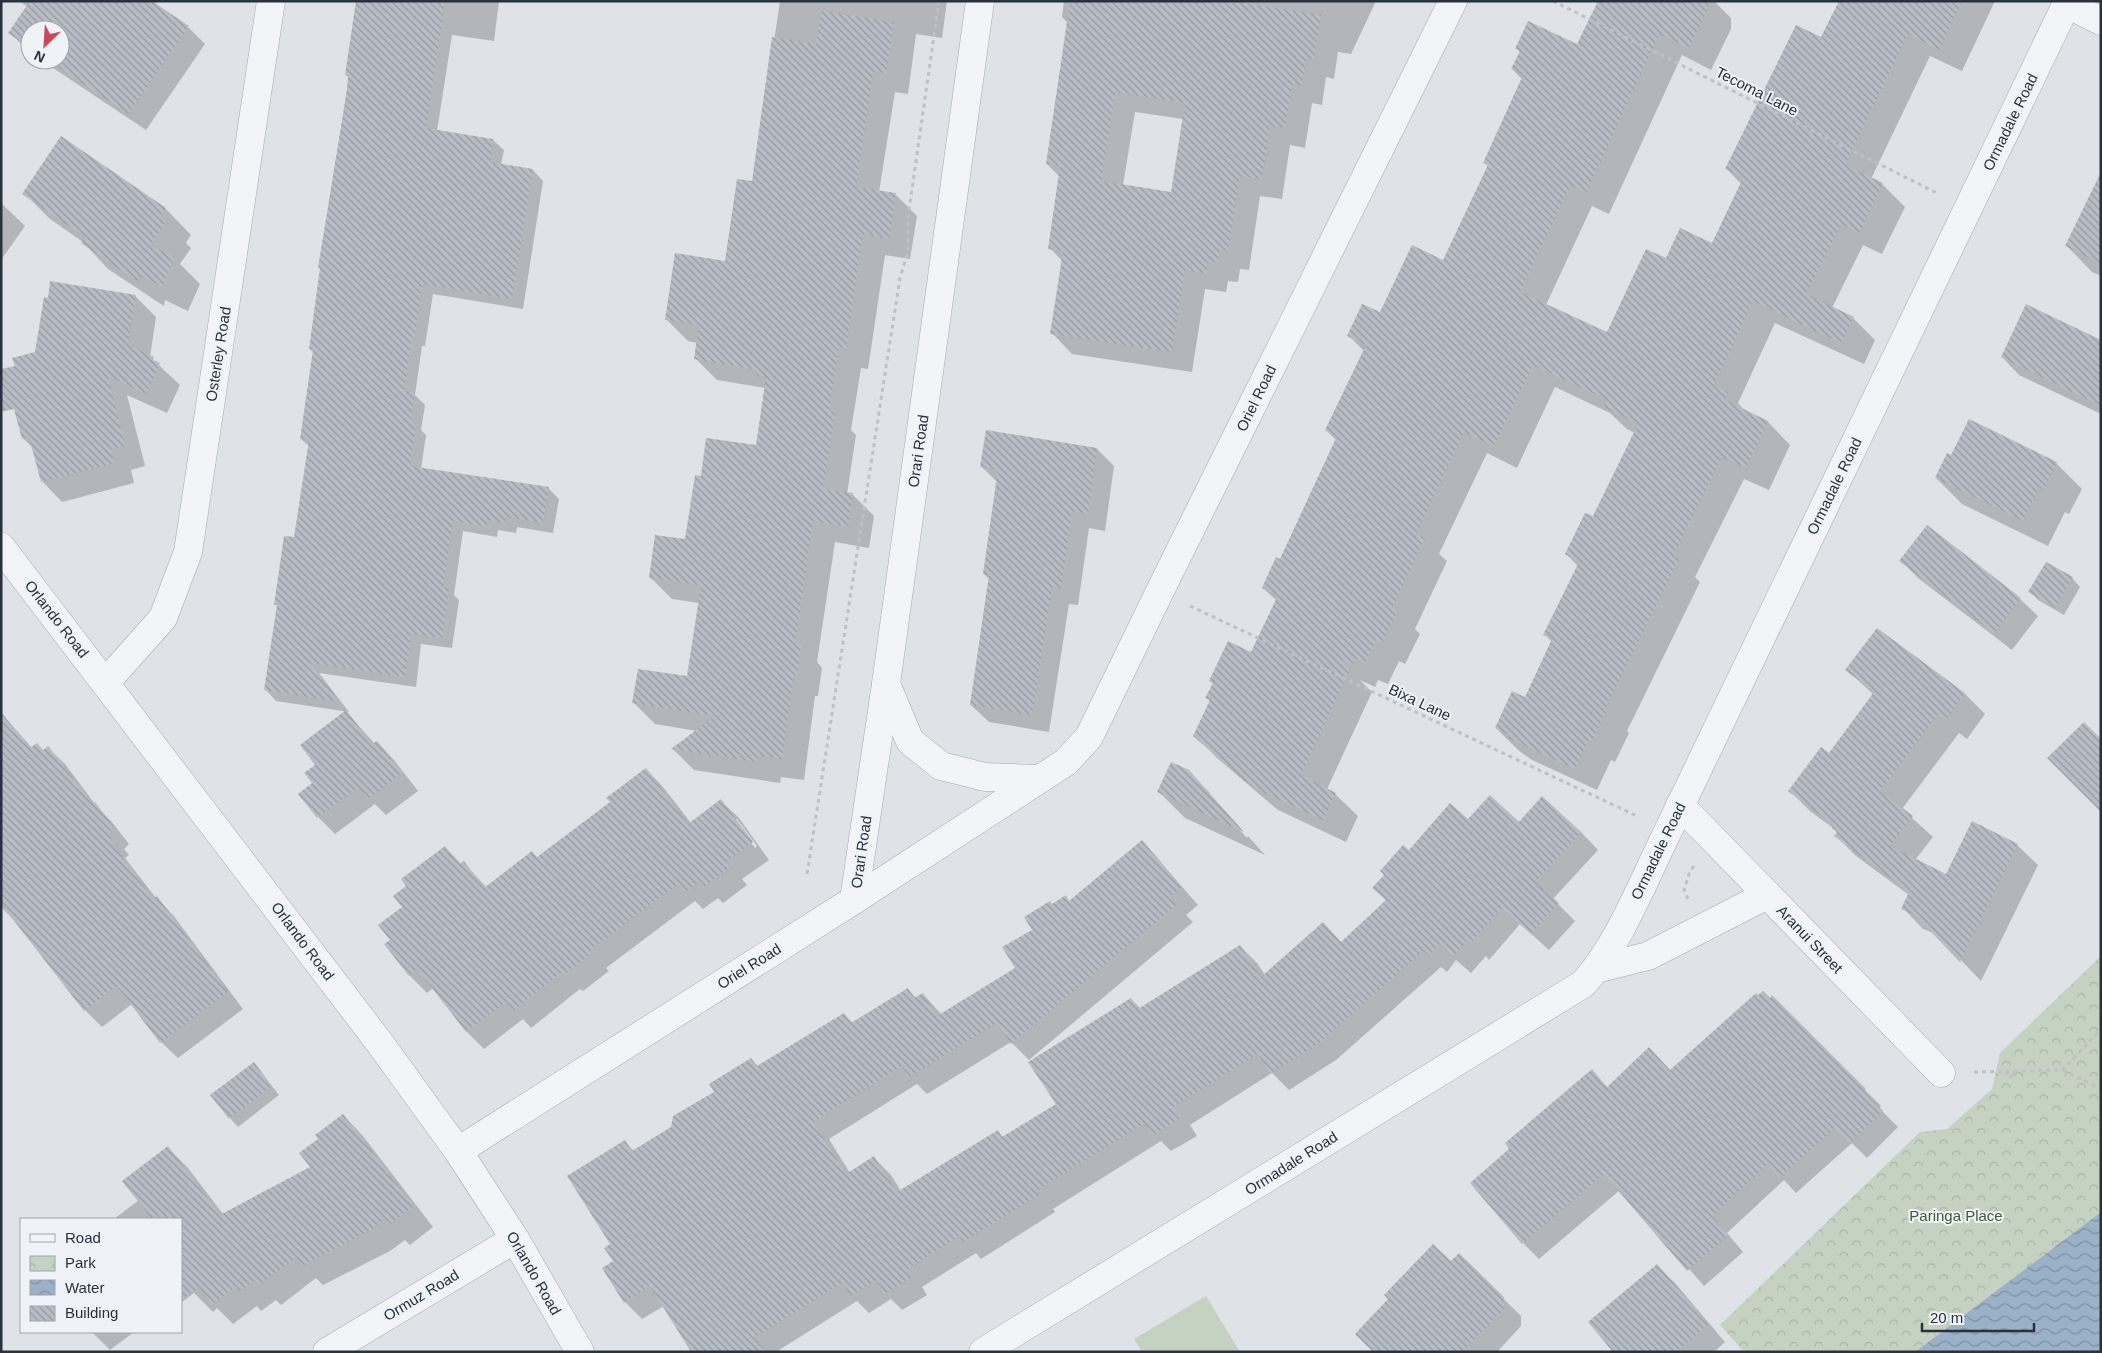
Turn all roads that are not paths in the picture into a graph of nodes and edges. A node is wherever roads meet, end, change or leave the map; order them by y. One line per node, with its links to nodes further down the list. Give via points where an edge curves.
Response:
1 (271, 1): 7 (street, Osterley Road, via 188,552 163,618)
2 (980, 1): 8 (street, Orari Road)
3 (1453, 1): 9 (street, Oriel Road, via 1089,737 1066,762)
4 (2068, 3): 5 (street); 10 (street, Ormadale Road)
5 (2101, 21)
6 (1, 547): 7 (street, Orlando Road)
7 (106, 682): 15 (street, Orlando Road, via 380,1042)
8 (886, 684): 9 (street, via 910,741 941,766 985,777); 12 (street, Orari Road)
9 (1039, 779): 12 (street, Oriel Road)
10 (1680, 805): 11 (street, Aranui Street); 13 (street, Ormadale Road)
11 (1766, 895): 13 (street, via 1648,956); 14 (street, Aranui Street)
12 (854, 900): 15 (street, Oriel Road)
13 (1596, 969): 19 (street, Ormadale Road, via 1583,984)
14 (1941, 1073)
15 (458, 1151): 16 (street, Orlando Road)
16 (514, 1239): 17 (street, Ormuz Road); 18 (street, Orlando Road)
17 (327, 1352)
18 (580, 1352)
19 (983, 1352)

